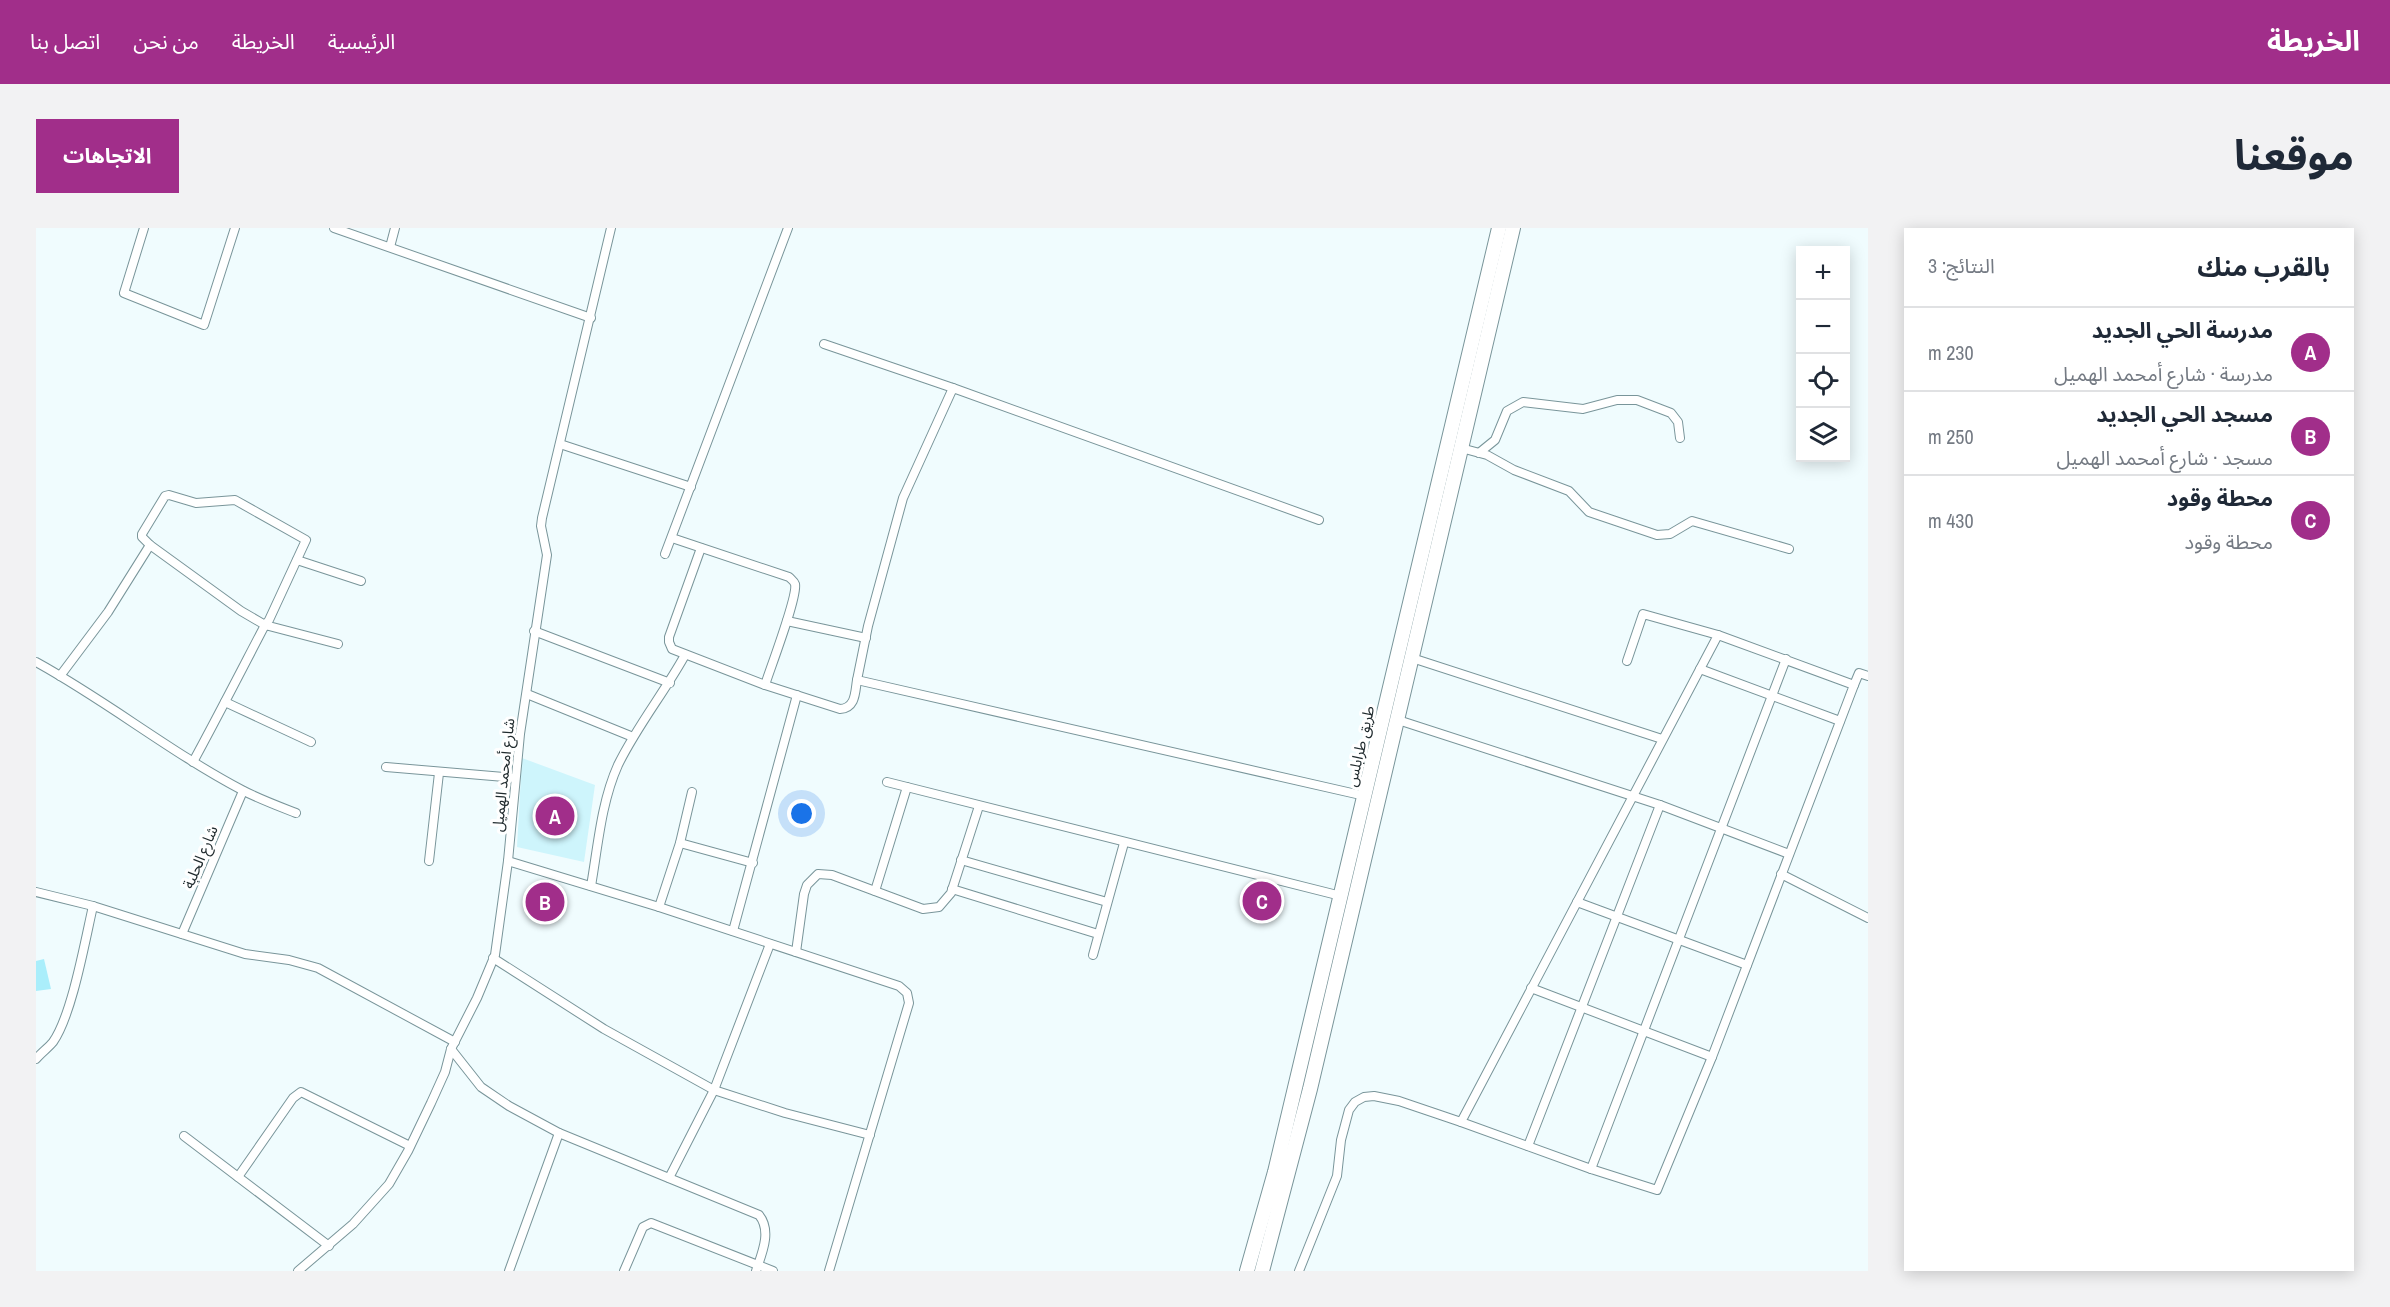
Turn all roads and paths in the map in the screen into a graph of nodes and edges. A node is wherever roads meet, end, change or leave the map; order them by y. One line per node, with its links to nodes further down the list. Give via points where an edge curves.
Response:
1 (144, 228): 2 (street, via 124,293 204,325)
2 (235, 228)
3 (334, 228): 9 (street)
4 (395, 228): 9 (street)
5 (611, 228): 10 (street, شارع أمحمد الهميل)
6 (788, 228): 17 (street)
7 (1499, 228): 61 (highway, طريق طرابلس)
8 (1513, 228): 15 (highway)
9 (390, 247): 10 (street)
10 (591, 318): 14 (street, شارع أمحمد الهميل)
11 (824, 344): 12 (street)
12 (953, 388): 18 (street); 30 (street, via 903,498)
13 (1680, 438): 16 (street, via 1678,422 1671,413 1637,400 1617,400 1583,409 1523,402 1507,411 1495,440)
14 (560, 444): 17 (street); 28 (street, شارع أمحمد الهميل, via 542,518 547,555)
15 (1461, 448): 16 (street); 33 (highway)
16 (1479, 453): 22 (street, via 1569,491 1589,512 1657,535 1670,534 1692,521)
17 (691, 487): 19 (street)
18 (1319, 520)
19 (672, 538): 21 (street); 23 (street)
20 (150, 545): 24 (street, via 142,534 165,496 196,503 235,500 305,538); 27 (street); 38 (street, via 108,612)
21 (701, 548): 26 (street, via 791,579 795,587); 32 (street, via 669,637 672,649)
22 (1789, 549)
23 (665, 555)
24 (297, 560): 25 (street); 27 (street)
25 (361, 581)
26 (787, 621): 30 (street); 42 (street)
27 (266, 625): 31 (street); 47 (street)
28 (534, 632): 41 (street); 44 (street, شارع أمحمد الهميل)
29 (1718, 635): 34 (street); 35 (street, via 1643,614); 37 (street)
30 (866, 638): 40 (street)
31 (338, 644)
32 (686, 655): 41 (street); 42 (street)
33 (1412, 658): 48 (highway); 51 (street)
34 (1786, 659): 43 (street); 46 (street)
35 (1627, 661)
36 (36, 662): 38 (street)
37 (1700, 669): 46 (street); 51 (street)
38 (60, 676): 53 (street)
39 (1868, 676): 43 (street, via 1859,673)
40 (857, 680): 45 (street, via 853,702 844,709); 61 (street)
41 (669, 683): 50 (street)
42 (765, 685): 45 (street)
43 (1854, 685): 49 (street)
44 (527, 694): 50 (street); 56 (street, شارع أمحمد الهميل)
45 (797, 695): 73 (street)
46 (1772, 696): 49 (street); 66 (street)
47 (225, 702): 52 (street); 53 (street)
48 (1398, 720): 62 (street); 119 (highway, via 1305,1111)
49 (1840, 721): 69 (street)
50 (633, 737): 75 (street, via 605,800)
51 (1662, 739): 62 (street)
52 (311, 742)
53 (193, 762): 59 (street)
54 (386, 767): 55 (street)
55 (439, 773): 56 (street); 71 (street)
56 (515, 778): 72 (street, شارع أمحمد الهميل)
57 (887, 782): 58 (street)
58 (907, 787): 64 (street); 77 (street)
59 (243, 791): 65 (street); 87 (street, شارع الحلبة)
60 (692, 792): 67 (street)
61 (1365, 796): 79 (highway, طريق طرابلس)
62 (1632, 796): 63 (street); 81 (street)
63 (1660, 805): 66 (street); 84 (street)
64 (979, 806): 68 (street); 70 (street)
65 (296, 813)
66 (1720, 828): 69 (street); 89 (street)
67 (680, 843): 73 (street); 83 (street)
68 (1124, 843): 79 (street); 80 (street)
69 (1789, 854): 74 (street)
70 (962, 860): 76 (street); 80 (street)
71 (429, 861)
72 (508, 861): 75 (street); 93 (street, شارع أمحمد الهميل)
73 (753, 863): 86 (street)
74 (1781, 874): 85 (street); 94 (street)
75 (591, 886): 83 (street)
76 (952, 889): 77 (street, via 946,902 931,910); 88 (street)
77 (875, 891): 91 (street, via 824,873 812,878 804,894)
78 (36, 892): 82 (street)
79 (1341, 896): 118 (highway, طريق طرابلس, via 1275,1172)
80 (1107, 902): 88 (street)
81 (1577, 902): 84 (street); 95 (street)
82 (93, 906): 87 (street); 100 (street, via 59,1031)
83 (659, 907): 86 (street)
84 (1616, 917): 89 (street); 96 (street)
85 (1868, 918)
86 (733, 931): 90 (street)
87 (182, 934): 98 (street, via 245,954 318,968)
88 (1098, 934): 92 (street)
89 (1678, 940): 94 (street); 97 (street)
90 (770, 944): 91 (street); 101 (street)
91 (796, 952): 104 (street, via 898,986 907,993 909,1003)
92 (1093, 955)
93 (493, 958): 98 (street, شارع أمحمد الهميل); 101 (street, via 604,1029)
94 (1747, 965): 99 (street)
95 (1531, 988): 96 (street); 102 (street)
96 (1581, 1007): 97 (street); 107 (street)
97 (1644, 1031): 99 (street); 108 (street)
98 (453, 1046): 103 (street, via 481,1087 496,1100); 106 (street, شارع أمحمد الهميل)
99 (1712, 1057): 108 (street, via 1658,1190)
100 (36, 1059)
101 (714, 1090): 104 (street); 110 (street)
102 (1461, 1122): 107 (street); 120 (street, via 1374,1096 1355,1102 1341,1140 1337,1176)
103 (559, 1133): 110 (street); 114 (street)
104 (870, 1135): 117 (street)
105 (184, 1136): 109 (street)
106 (410, 1146): 109 (street, via 301,1092); 111 (street, شارع أمحمد الهميل, via 389,1184)
107 (1528, 1146): 108 (street)
108 (1591, 1169)
109 (238, 1177): 111 (street)
110 (669, 1178): 112 (street, via 753,1212 764,1221 766,1233)
111 (329, 1246): 113 (street, شارع أمحمد الهميل)
112 (757, 1268): 115 (street, via 651,1223 643,1227); 116 (street)
113 (298, 1271)
114 (509, 1271)
115 (624, 1271)
116 (772, 1271)
117 (829, 1271)
118 (1247, 1271)
119 (1262, 1271)
120 (1299, 1271)

